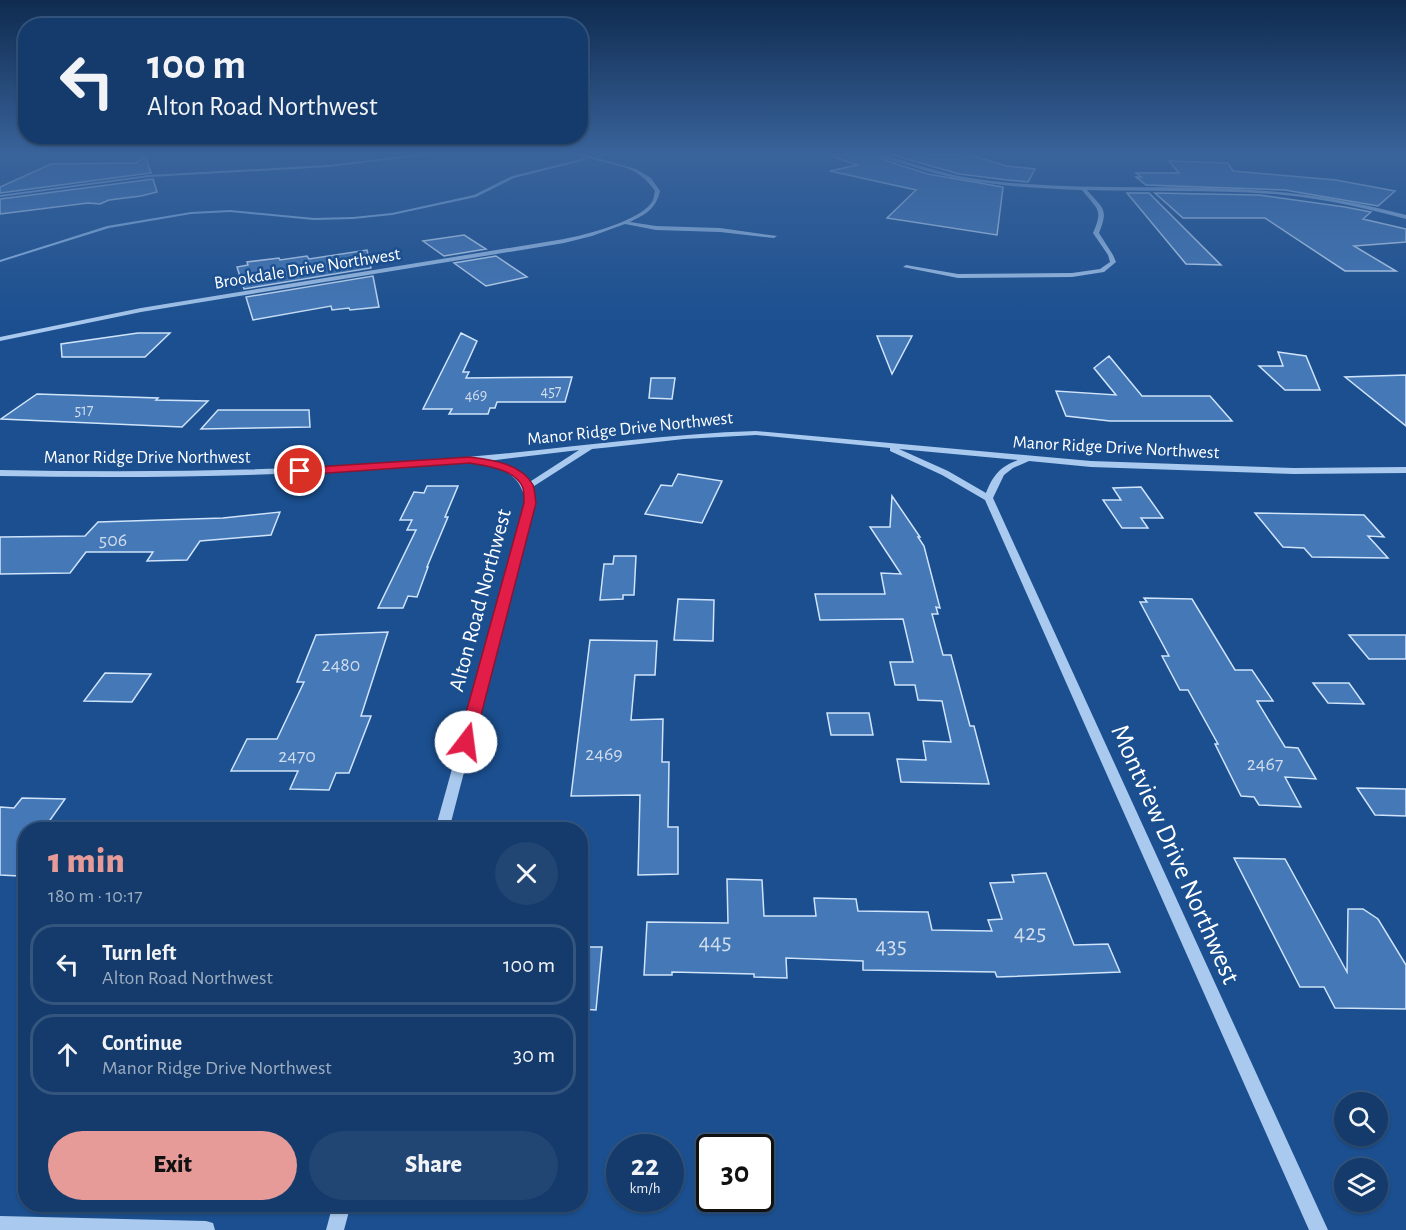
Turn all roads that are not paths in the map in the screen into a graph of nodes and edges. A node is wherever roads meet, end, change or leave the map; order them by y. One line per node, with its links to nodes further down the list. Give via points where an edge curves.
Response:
1 (643, 211): 5 (street, Brookdale Drive Northwest)
2 (1102, 211): 7 (street, via 1096,233 1113,262 1102,271 958,276)
3 (1382, 211): 4 (street)
4 (1406, 217)
5 (626, 223): 6 (street); 8 (street, Brookdale Drive Northwest, via 564,241 141,310)
6 (774, 236)
7 (906, 267)
8 (0, 339)
9 (881, 444): 10 (street, Manor Ridge Drive Northwest, via 756,433 708,434); 11 (street, Manor Ridge Drive Northwest); 16 (street, via 928,464)
10 (590, 448): 12 (street, Manor Ridge Drive Northwest); 15 (street, Alton Road Northwest)
11 (1029, 459): 13 (street, Manor Ridge Drive Northwest, via 1154,468); 16 (street, via 1005,467 995,478)
12 (470, 460): 14 (street, Manor Ridge Drive Northwest, via 216,474); 15 (street, Alton Road Northwest, via 516,473)
13 (1406, 470)
14 (0, 473)
15 (528, 486): 17 (street, Alton Road Northwest, via 530,503)
16 (989, 498): 22 (street, Montview Drive Northwest)
17 (444, 822)
18 (340, 1212): 21 (street)
19 (0, 1225): 20 (street)
20 (206, 1230)
21 (335, 1230)
22 (1319, 1230)

